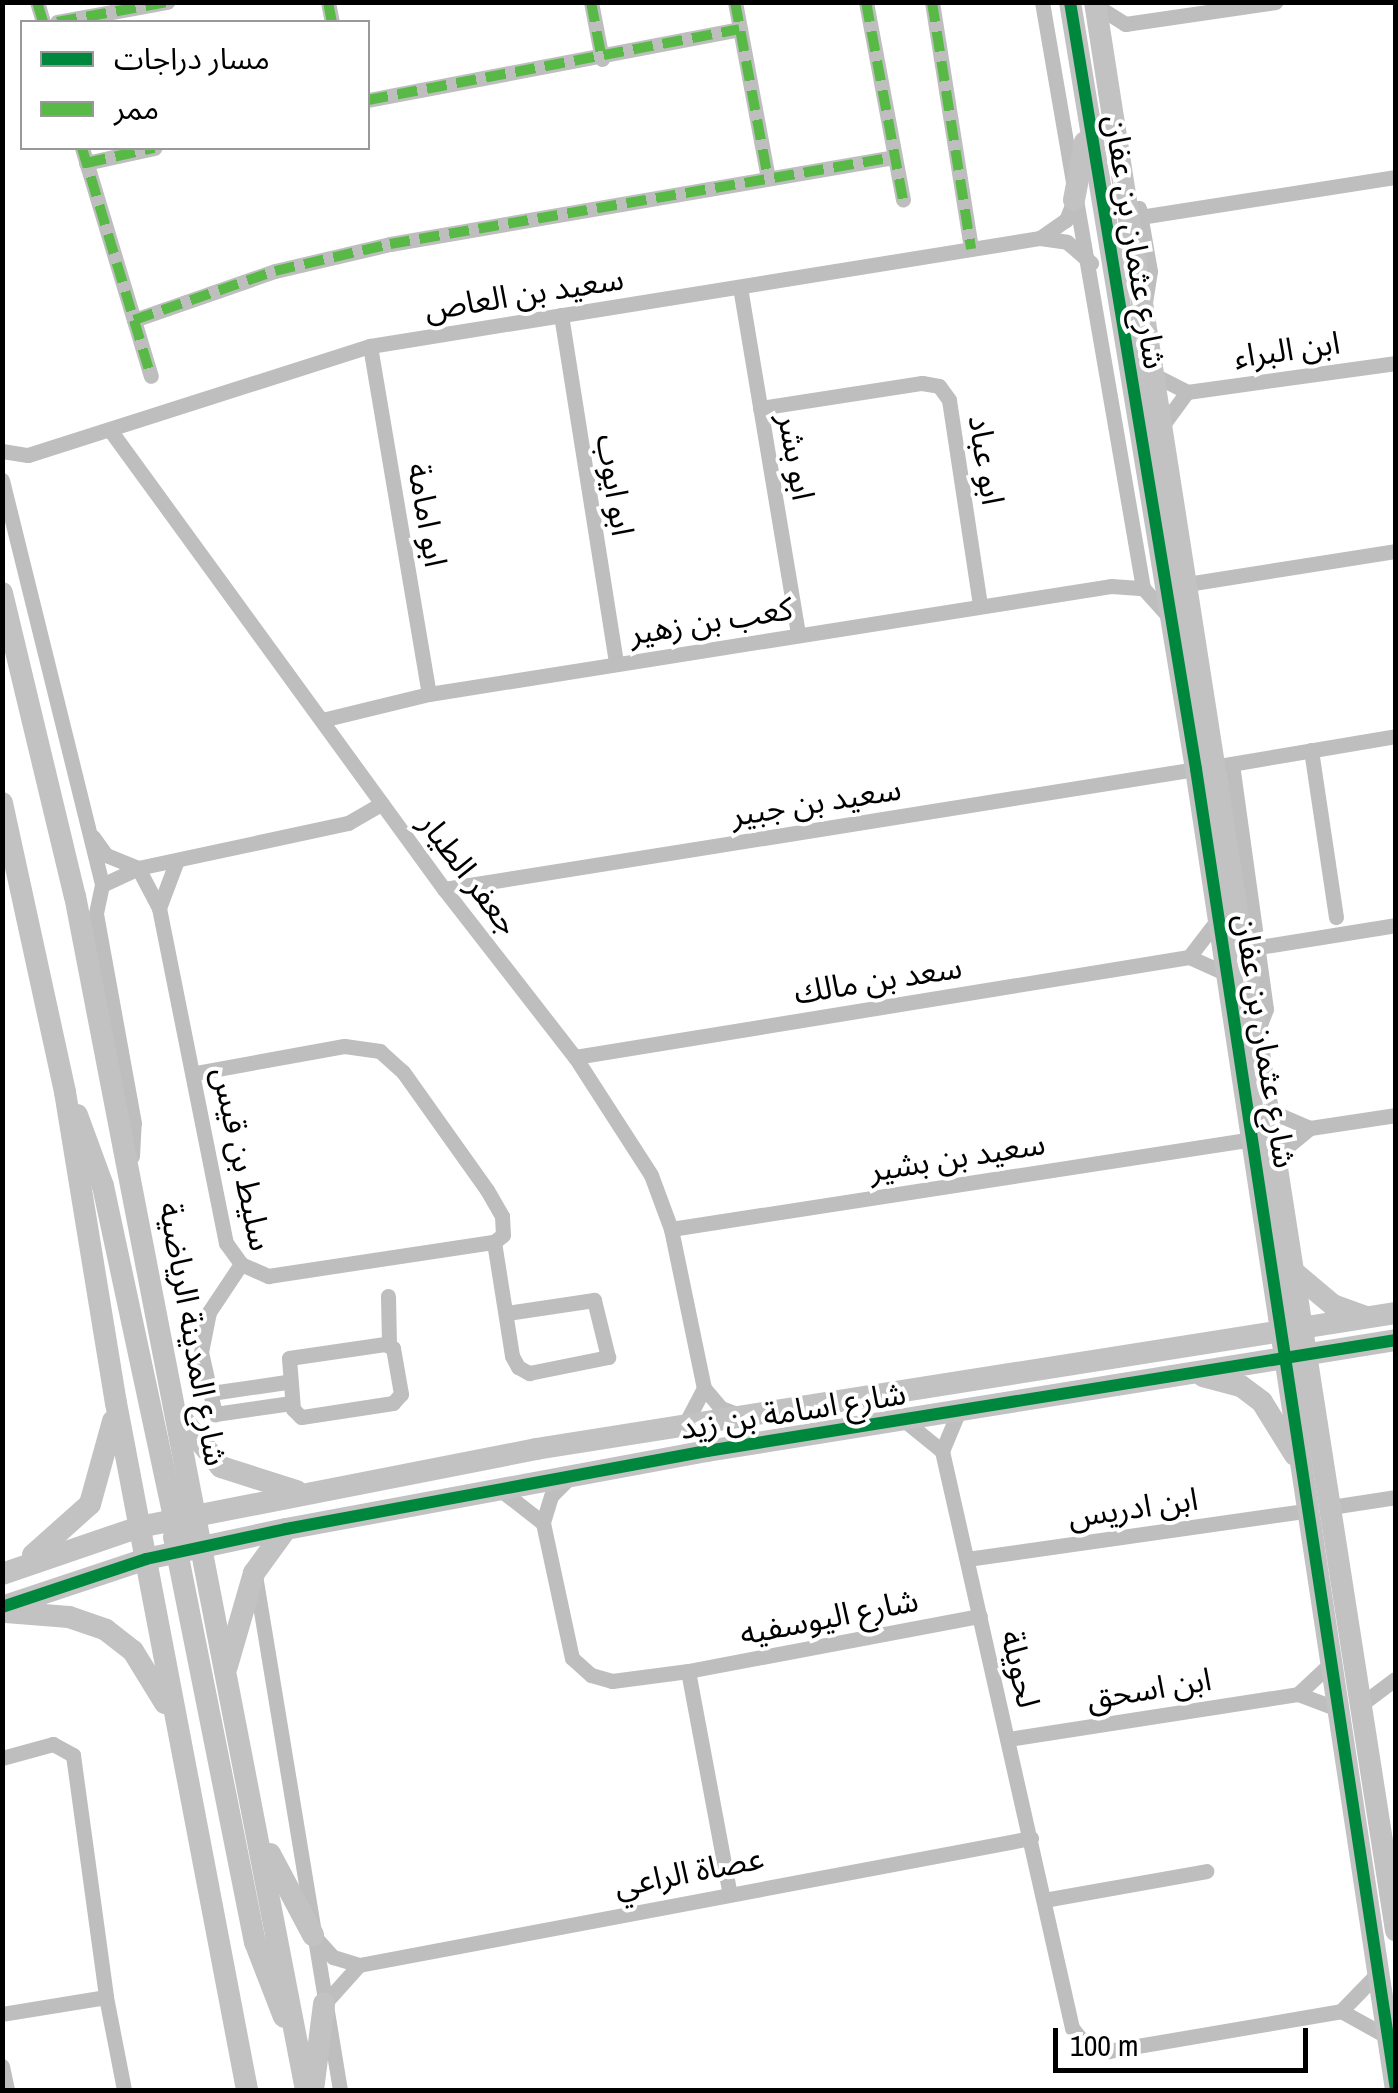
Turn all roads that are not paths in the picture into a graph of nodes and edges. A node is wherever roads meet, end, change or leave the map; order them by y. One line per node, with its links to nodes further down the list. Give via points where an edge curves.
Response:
1 (167, 2): 10 (street)
2 (591, 2): 14 (street)
3 (734, 2): 12 (street)
4 (866, 2): 20 (street)
5 (932, 2): 27 (street)
6 (1042, 2): 24 (street, شارع عثمان بن عفان)
7 (1070, 2): 17 (street, شارع عثمان بن عفان)
8 (1275, 2): 11 (street)
9 (1095, 4): 11 (street); 13 (street, شارع عثمان بن عفان)
10 (69, 20)
11 (1125, 24): 13 (street)
12 (740, 29): 14 (street); 22 (street)
13 (1103, 53): 15 (street, شارع عثمان بن عفان)
14 (602, 59): 16 (street)
15 (1107, 85): 25 (street, via 1123,114); 30 (street, شارع عثمان بن عفان)
16 (370, 100)
17 (1088, 124): 24 (street); 52 (street, شارع عثمان بن عفان)
18 (134, 150): 19 (street)
19 (84, 155): 32 (street)
20 (894, 157): 22 (street); 23 (street)
21 (1396, 177): 25 (street)
22 (768, 178): 32 (street, via 390,244 275,271)
23 (903, 200)
24 (1074, 200): 26 (street, via 1066,220); 28 (street, شارع عثمان بن عفان)
25 (1140, 217): 30 (street, via 1151,280)
26 (1040, 238): 27 (street, سعيد بن العاص); 28 (street, via 1067,242)
27 (971, 249): 29 (street, سعيد بن العاص)
28 (1090, 263): 46 (street, شارع عثمان بن عفان)
29 (740, 288): 31 (street, سعيد بن العاص); 38 (street, ابو بشر)
30 (1143, 307): 35 (street, شارع عثمان بن عفان)
31 (561, 315): 33 (street, سعيد بن العاص); 54 (street, ابو ايوب)
32 (134, 320): 36 (street)
33 (370, 346): 40 (street, سعيد بن العاص); 55 (street, ابو امامة)
34 (1396, 363): 37 (street, ابن البراء)
35 (1154, 375): 37 (street); 39 (street, شارع عثمان بن عفان)
36 (151, 376)
37 (1186, 392): 39 (street)
38 (760, 408): 51 (street, ابو عباد, via 922,383 939,386 949,400); 53 (street, ابو بشر)
39 (1162, 426): 47 (street, شارع عثمان بن عفان)
40 (110, 430): 42 (street, سعيد بن العاص); 56 (street, جعفر الطيار)
41 (2, 451): 42 (street, سعيد بن العاص)
42 (28, 456): 44 (street, via 10,478)
43 (2, 480): 44 (street)
44 (8, 505): 62 (street)
45 (1396, 550): 47 (street)
46 (1138, 561): 48 (street); 49 (street, شارع عثمان بن عفان)
47 (1187, 584): 59 (street, شارع عثمان بن عفان)
48 (1110, 586): 49 (street, كعب بن زهير); 51 (street, كعب بن زهير)
49 (1143, 588): 52 (street)
50 (2, 593): 83 (street, شارع المدينة الرياضية, via 46,763)
51 (980, 606): 53 (street, كعب بن زهير)
52 (1168, 616): 59 (street, شارع عثمان بن عفان)
53 (798, 635): 54 (street, كعب بن زهير)
54 (616, 663): 55 (street, كعب بن زهير)
55 (430, 694): 56 (street, كعب بن زهير)
56 (322, 720): 61 (street, جعفر الطيار)
57 (1396, 736): 58 (street, سعيد بن جبير)
58 (1311, 750): 59 (street, سعيد بن جبير); 68 (street)
59 (1215, 766): 66 (street, سعيد بن جبير); 69 (street, شارع عثمان بن عفان); 71 (street, شارع عثمان بن عفان); 74 (street, شارع عثمان بن عفان)
60 (2, 803): 77 (street)
61 (382, 804): 63 (street, via 348,823); 66 (street, جعفر الطيار)
62 (93, 837): 64 (street, سليط بن قيس, via 113,860); 65 (street)
63 (178, 860): 64 (street); 67 (street)
64 (138, 868): 65 (street); 67 (street, سليط بن قيس)
65 (102, 885): 83 (street, via 96,913 134,1122)
66 (444, 889): 75 (street, جعفر الطيار)
67 (159, 908): 76 (street, سليط بن قيس)
68 (1336, 917)
69 (1219, 918): 72 (street); 73 (street, شارع عثمان بن عفان)
70 (1396, 925): 71 (street)
71 (1258, 947): 74 (street, شارع عثمان بن عفان, via 1266,1009)
72 (1189, 958): 73 (street); 75 (street, سعد بن مالك)
73 (1228, 974): 81 (street, شارع عثمان بن عفان)
74 (1258, 1030): 78 (street, شارع عثمان بن عفان)
75 (575, 1058): 84 (street, جعفر الطيار, via 651,1175)
76 (196, 1072): 85 (street, via 344,1046 380,1051 403,1072 502,1216 503,1235); 86 (street, سليط بن قيس, via 226,1242)
77 (65, 1092): 102 (street); 117 (street, via 100,1176)
78 (1270, 1110): 80 (street); 82 (street, شارع عثمان بن عفان)
79 (1396, 1115): 80 (street)
80 (1310, 1128): 82 (street)
81 (1252, 1139): 84 (street, سعيد بن بشير); 92 (street, شارع عثمان بن عفان)
82 (1277, 1154): 87 (street, شارع عثمان بن عفان)
83 (132, 1175): 101 (street, شارع المدينة الرياضية)
84 (670, 1230): 99 (street, جعفر الطيار)
85 (494, 1242): 86 (street, via 268,1276); 89 (street)
86 (242, 1264): 100 (street, سليط بن قيس, via 209,1312 201,1352)
87 (1296, 1274): 91 (street, via 1333,1306); 92 (street, شارع عثمان بن عفان)
88 (388, 1296): 94 (street)
89 (507, 1312): 89 (street, via 512,1356 529,1373 600,1364 608,1357 594,1300)
90 (1396, 1312): 91 (street, شارع اسامة بن زيد)
91 (1367, 1317): 92 (street, شارع اسامة بن زيد)
92 (1293, 1329): 96 (street, شارع عثمان بن عفان); 106 (street, شارع اسامة بن زيد)
93 (1396, 1340): 95 (street, شارع اسامة بن زيد)
94 (389, 1344): 98 (street, via 289,1358); 103 (street, via 401,1394 392,1403 301,1418)
95 (1343, 1349): 96 (street, شارع اسامة بن زيد); 105 (street, via 1324,1376)
96 (1297, 1357): 97 (street, شارع اسامة بن زيد); 105 (street, شارع عثمان بن عفان); 110 (street, شارع عثمان بن عفان)
97 (1195, 1373): 104 (street, شارع اسامة بن زيد); 110 (street, via 1240,1386 1262,1402)
98 (286, 1382): 100 (street); 103 (street)
99 (704, 1388): 106 (street, via 721,1408); 108 (street)
100 (211, 1393): 103 (street, سليط بن قيس, via 215,1414)
101 (172, 1400): 113 (street, via 214,1463); 117 (street, شارع المدينة الرياضية)
102 (116, 1403): 119 (street); 124 (street, via 90,1504 64,1532)
103 (291, 1403)
104 (958, 1413): 107 (street, شارع اسامة بن زيد); 109 (street)
105 (1316, 1413): 115 (street, شارع عثمان بن عفان)
106 (751, 1419): 108 (street, شارع اسامة بن زيد)
107 (905, 1421): 109 (street); 111 (street, شارع اسامة بن زيد)
108 (683, 1428): 113 (street, شارع اسامة بن زيد)
109 (942, 1451): 123 (street, لحويلة)
110 (1299, 1461): 116 (street, شارع عثمان بن عفان)
111 (569, 1478): 112 (street, شارع اسامة بن زيد); 118 (street, via 551,1496)
112 (502, 1491): 118 (street); 120 (street, شارع اسامة بن زيد)
113 (304, 1494): 117 (street, شارع اسامة بن زيد)
114 (1396, 1497): 115 (street)
115 (1331, 1507): 128 (street, شارع عثمان بن عفان)
116 (1306, 1511): 123 (street, ابن ادريس); 128 (street, شارع عثمان بن عفان)
117 (184, 1519): 119 (street, شارع اسامة بن زيد); 121 (street, شارع المدينة الرياضية)
118 (543, 1523): 130 (street, شارع اليوسفيه, via 572,1658 592,1676 612,1681)
119 (139, 1527): 121 (street, via 168,1529); 122 (street); 124 (street, شارع اسامة بن زيد)
120 (286, 1529): 121 (street, شارع اسامة بن زيد); 125 (street)
121 (189, 1550): 122 (street, شارع اسامة بن زيد); 129 (street, شارع المدينة الرياضية); 152 (street, via 255,1942)
122 (146, 1559): 126 (street, شارع اسامة بن زيد); 134 (street)
123 (967, 1559): 127 (street, لحويلة)
124 (5, 1572)
125 (254, 1572): 129 (street); 144 (street)
126 (2, 1610): 134 (street, via 69,1617 106,1630 144,1667)
127 (980, 1616): 130 (street, شارع اليوسفيه); 135 (street, لحويلة)
128 (1342, 1665): 131 (street); 132 (street); 133 (street, شارع عثمان بن عفان)
129 (226, 1670): 137 (street, شارع المدينة الرياضية)
130 (688, 1671): 141 (street)
131 (1395, 1679): 133 (street)
132 (1298, 1694): 133 (street, ابن اسحق); 135 (street, ابن اسحق)
133 (1348, 1707): 139 (street, شارع عثمان بن عفان); 146 (street, شارع عثمان بن عفان)
134 (175, 1726): 156 (street)
135 (1008, 1739): 138 (street, لحويلة)
136 (2, 1758): 147 (street, via 53,1744 73,1755)
137 (260, 1835): 144 (street); 152 (street, شارع المدينة الرياضية)
138 (1031, 1838): 141 (street, عصاة الراعي); 142 (street, لحويلة)
139 (1388, 1847): 143 (street, شارع عثمان بن عفان)
140 (1206, 1872): 142 (street)
141 (729, 1891): 145 (street, عصاة الراعي)
142 (1044, 1900): 149 (street, لحويلة, via 1072,2028 1093,2048)
143 (1395, 1916)
144 (313, 1935): 145 (street, via 333,1957); 148 (street)
145 (358, 1966): 148 (street)
146 (1378, 1973): 149 (street); 151 (street, شارع عثمان بن عفان)
147 (106, 1997): 150 (street); 155 (street)
148 (324, 2004): 157 (street); 158 (street)
149 (1340, 2011): 151 (street)
150 (2, 2014)
151 (1388, 2037): 159 (street, شارع عثمان بن عفان)
152 (300, 2052): 157 (street, شارع المدينة الرياضية)
153 (2, 2066): 154 (street)
154 (7, 2090)
155 (124, 2090)
156 (247, 2090)
157 (310, 2090)
158 (340, 2090)
159 (1396, 2090)

